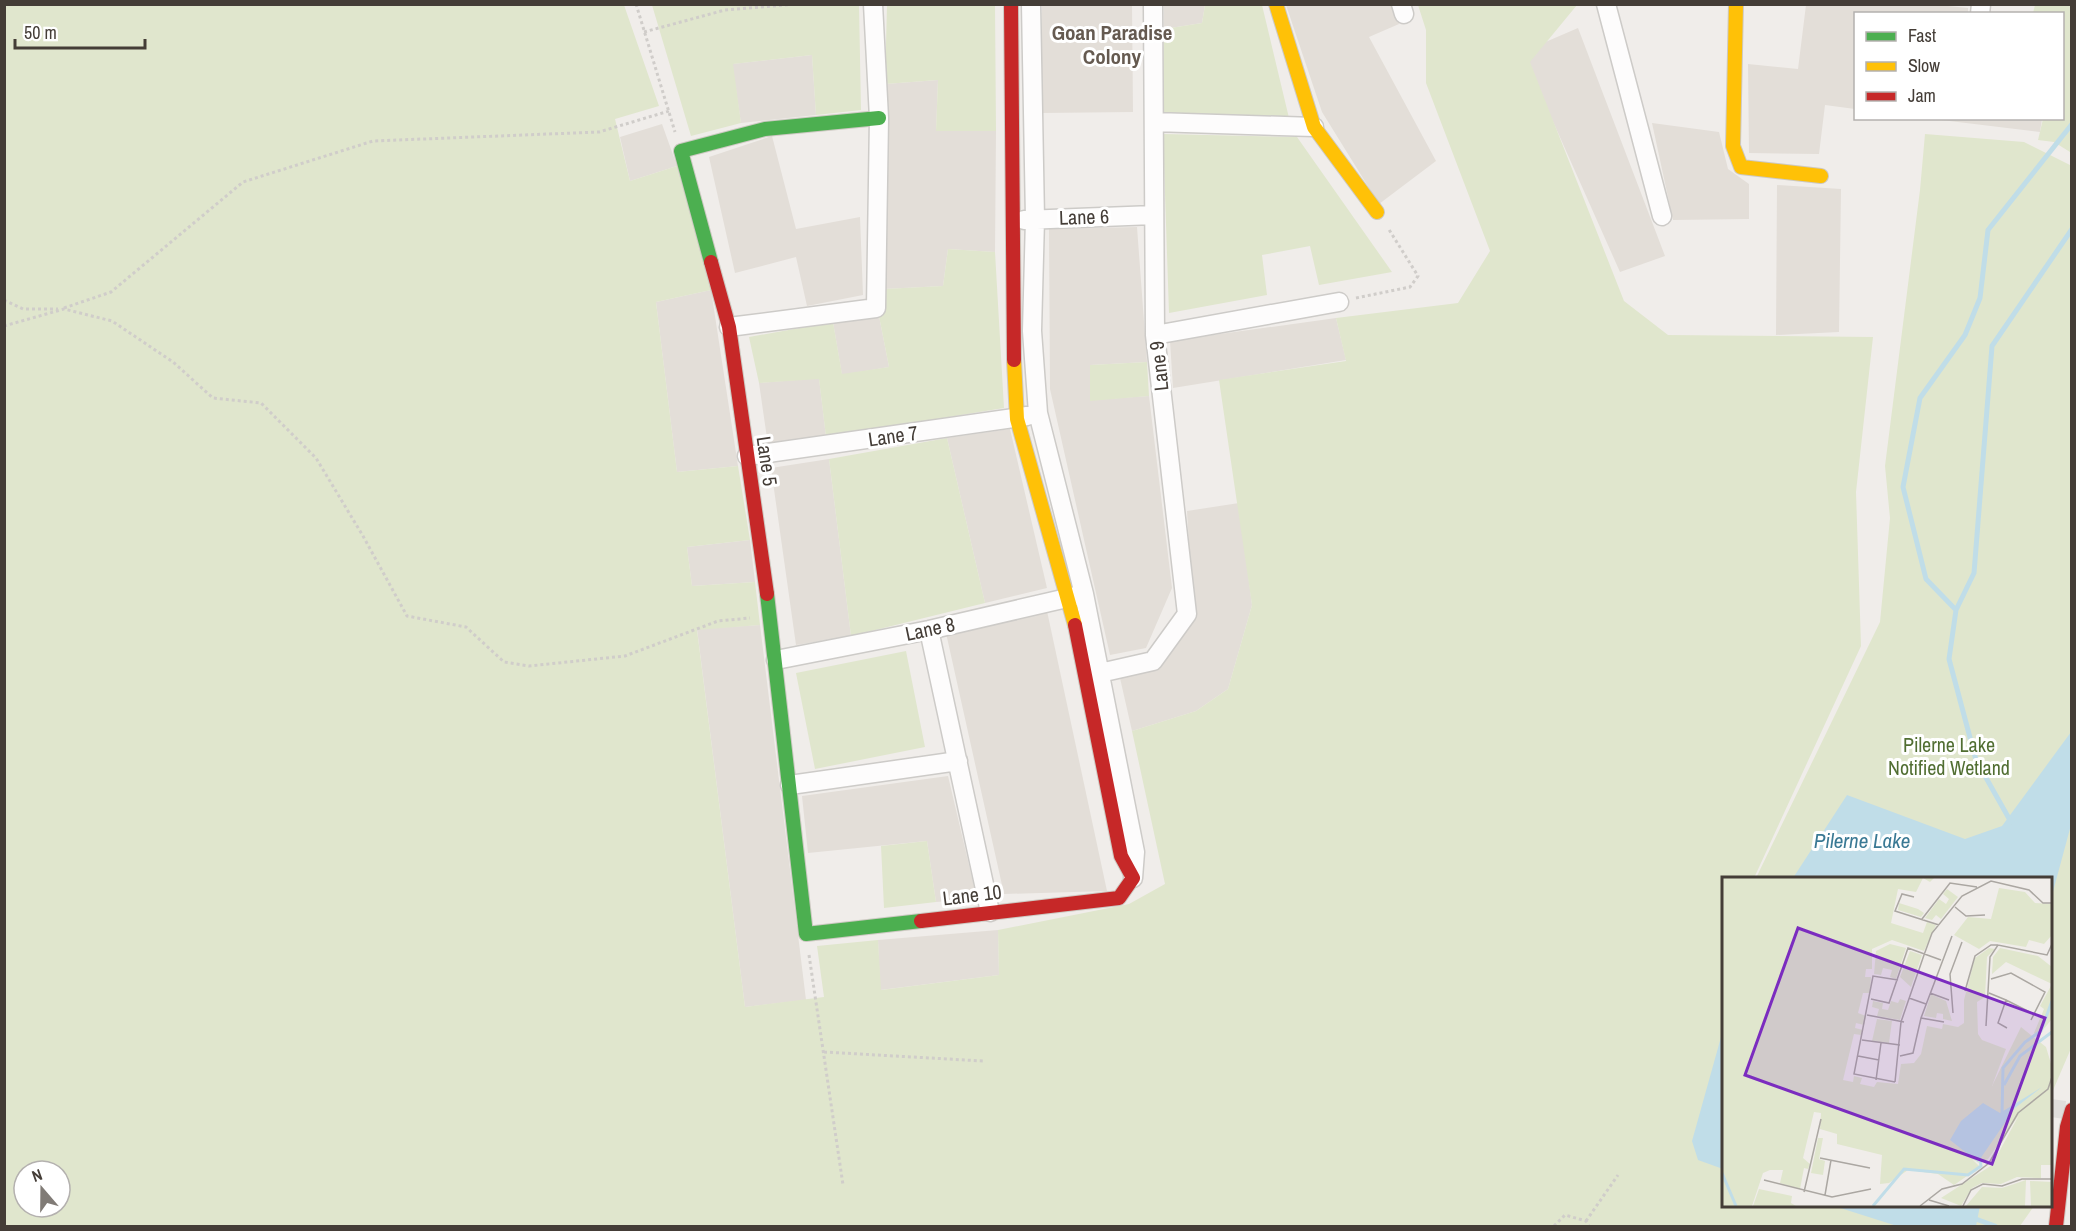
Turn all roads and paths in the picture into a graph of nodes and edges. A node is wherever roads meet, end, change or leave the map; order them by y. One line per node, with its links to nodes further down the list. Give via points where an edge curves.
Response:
1 (636, 4): 10 (path)
2 (797, 4): 10 (path, via 725,10)
3 (873, 4): 12 (street)
4 (1011, 4): 21 (street)
5 (1031, 4): 20 (street)
6 (1153, 4): 13 (street, Lane 9)
7 (1276, 4): 14 (street)
8 (1606, 4): 19 (street)
9 (1736, 4): 16 (street, via 1733,147 1741,166)
10 (644, 32): 11 (path)
11 (669, 111): 15 (path); 24 (path, via 599,132 373,141 264,175 243,182 111,292)
12 (879, 118): 15 (street, via 765,129); 26 (street, via 876,308)
13 (1154, 122): 14 (street); 18 (street, Lane 9)
14 (1314, 127): 17 (street)
15 (681, 151): 26 (street, Lane 5)
16 (1821, 176)
17 (1377, 212): 23 (path, via 1418,276 1410,287)
18 (1155, 215): 20 (street, Lane 6); 27 (street, Lane 9)
19 (1662, 216)
20 (1035, 219): 21 (street, Lane 6); 28 (street, via 1032,331)
21 (1014, 220): 29 (street, via 1012,332)
22 (4, 300): 24 (path, via 23,309)
23 (1339, 302): 27 (street)
24 (64, 309): 25 (path); 32 (path, via 112,321 173,362 213,398 261,404 316,458 407,616 466,627 504,662 529,666 625,656 718,621)
25 (4, 326)
26 (729, 327): 30 (street, Lane 5)
27 (1155, 335): 35 (street, Lane 9, via 1187,614 1153,661)
28 (1038, 413): 29 (street, Lane 7); 31 (street)
29 (1017, 419): 30 (street, Lane 7); 31 (street)
30 (747, 456): 32 (street, Lane 5)
31 (1076, 595): 33 (street, Lane 8); 35 (street); 38 (street, via 1121,856)
32 (770, 617): 34 (street, Lane 5)
33 (929, 630): 34 (street, Lane 8); 36 (street)
34 (776, 660): 37 (street, Lane 5)
35 (1100, 674): 38 (street, via 1136,852)
36 (958, 761): 37 (street); 39 (street)
37 (790, 785): 40 (street, Lane 5)
38 (1133, 878): 39 (street, Lane 10, via 1119,898)
39 (990, 912): 40 (street, Lane 10)
40 (806, 934): 41 (path)
41 (824, 1052): 42 (path); 45 (path)
42 (983, 1061)
43 (2072, 1110): 49 (street)
44 (1618, 1175): 46 (path)
45 (843, 1185)
46 (1586, 1221): 47 (path, via 1564,1215); 48 (path)
47 (1554, 1227)
48 (1589, 1227)
49 (2056, 1227)

